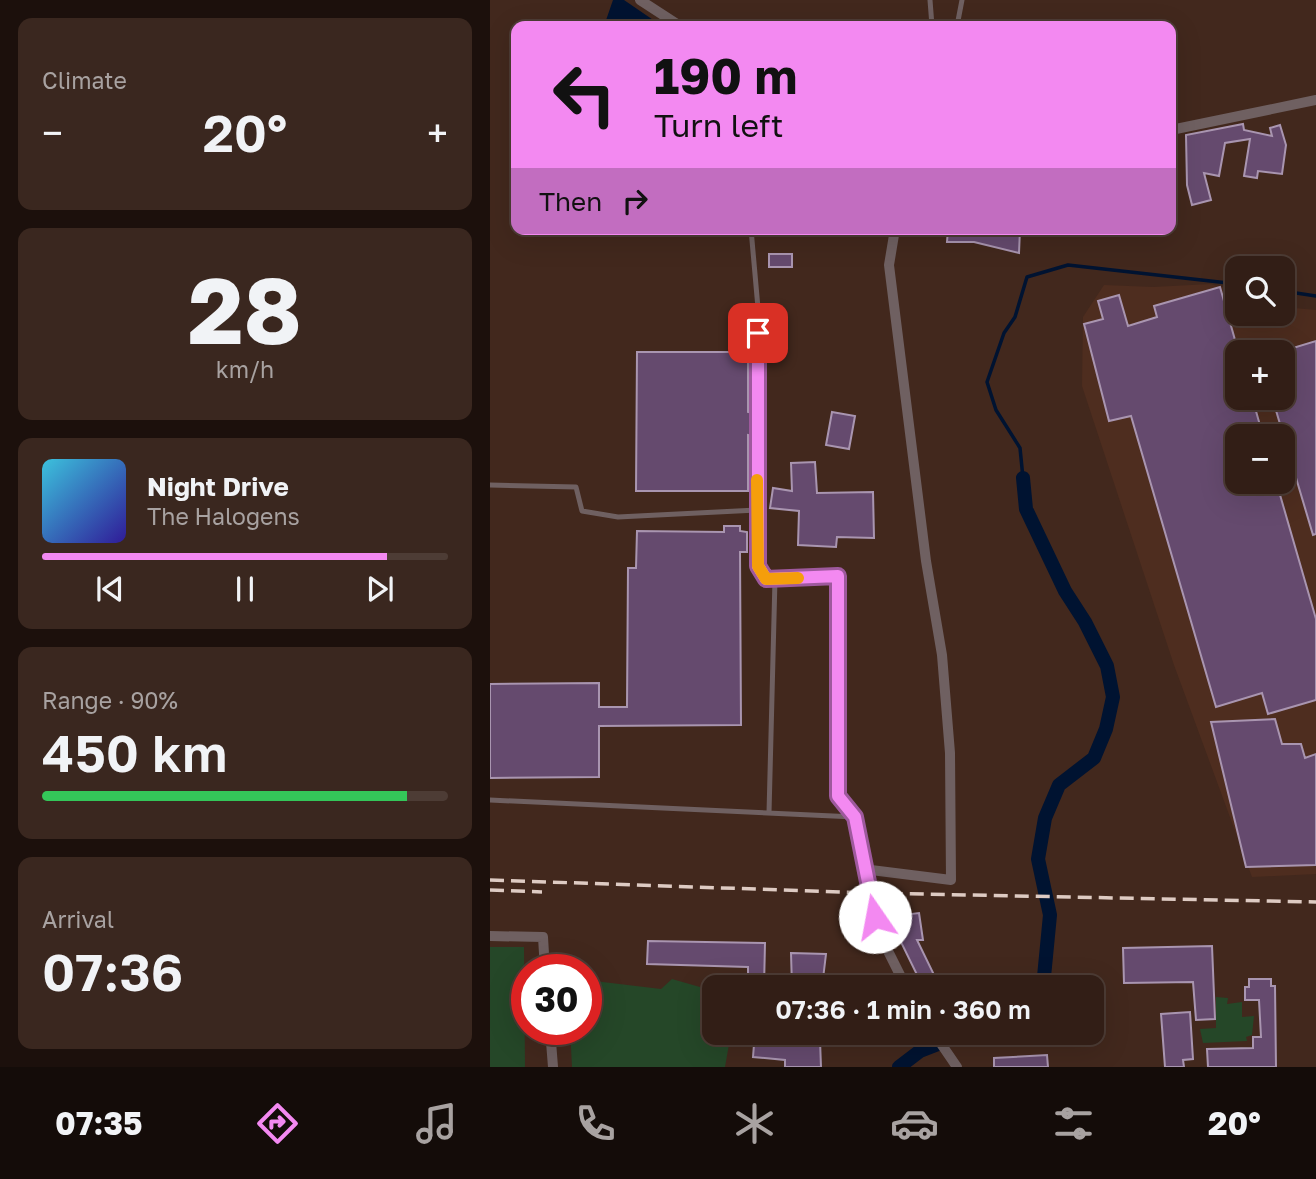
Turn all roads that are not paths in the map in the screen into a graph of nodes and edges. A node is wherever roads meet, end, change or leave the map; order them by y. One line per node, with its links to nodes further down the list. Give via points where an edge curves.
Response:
1 (640, 0): 4 (street)
2 (930, 0): 5 (lane)
3 (962, 0): 6 (lane)
4 (672, 21)
5 (932, 21)
6 (958, 21)
7 (1316, 100): 8 (street)
8 (1176, 129)
9 (752, 235): 12 (lane, via 758,308)
10 (894, 235): 17 (street, via 889,265 942,655 950,753 951,880)
11 (490, 485): 12 (lane, via 576,487 582,511 618,517)
12 (757, 510): 13 (lane, via 758,566 766,579)
13 (775, 579): 15 (lane); 16 (lane, via 838,576 838,796)
14 (490, 800): 15 (lane)
15 (769, 813): 16 (lane)
16 (855, 817): 17 (lane)
17 (863, 869): 20 (street, via 878,933)
18 (490, 936): 19 (street, via 543,937)
19 (544, 954)
20 (900, 975)
21 (551, 1045): 23 (street)
22 (941, 1045): 24 (street)
23 (553, 1067)
24 (957, 1067)

